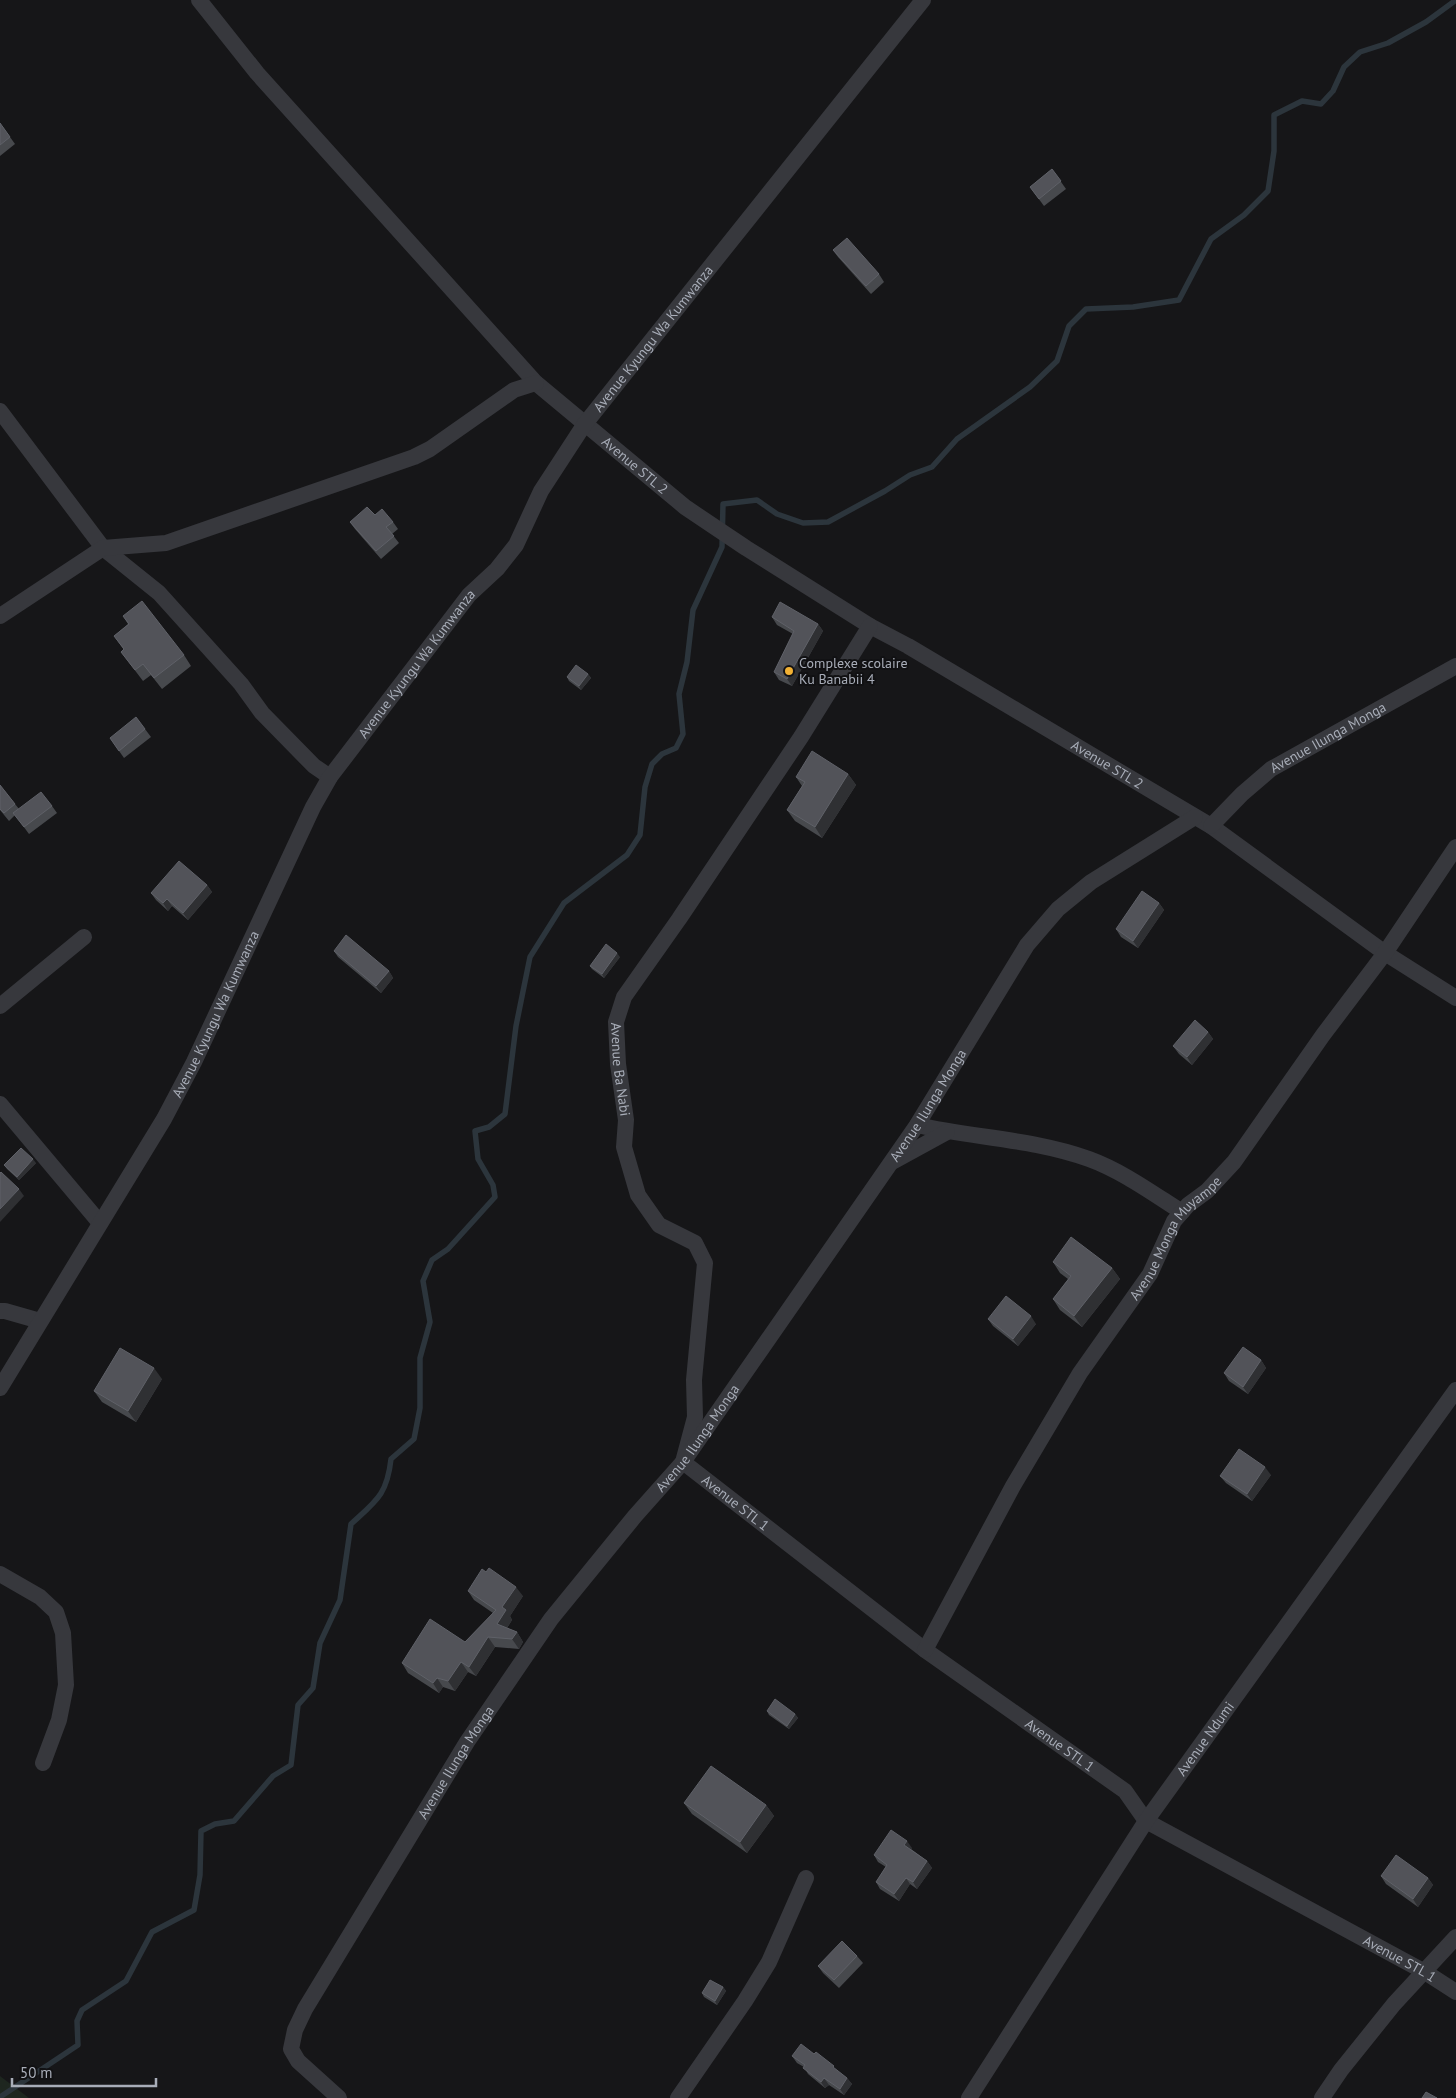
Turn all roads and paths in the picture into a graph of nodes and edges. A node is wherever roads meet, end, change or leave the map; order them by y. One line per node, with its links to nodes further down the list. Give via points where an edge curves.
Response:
1 (199, 0): 3 (street, Avenue STL 2, via 257,73)
2 (923, 0): 5 (street, Avenue Kyungu Wa Kumwanza)
3 (536, 382): 5 (street, Avenue STL 2); 6 (street, via 514,390 414,457 166,543)
4 (0, 411): 6 (street)
5 (584, 425): 8 (street, Avenue STL 2, via 685,507); 10 (street, Avenue Kyungu Wa Kumwanza, via 541,491 516,544 497,569 469,595 358,736)
6 (103, 548): 7 (street); 10 (street, via 158,593 241,684 262,712 314,766)
7 (0, 616)
8 (870, 626): 11 (street, Avenue STL 2); 28 (street, Avenue Ba Nabi, via 801,737 624,997 616,1022 626,1120 624,1147 638,1195 659,1225 695,1242 705,1263 694,1380 695,1417)
9 (1456, 666): 12 (street, Avenue Ilunga Monga, via 1271,769)
10 (330, 777): 23 (street, Avenue Kyungu Wa Kumwanza, via 194,1062 164,1119)
11 (1195, 817): 12 (street, Avenue STL 2); 19 (street, Avenue Ilunga Monga, via 1091,882 1058,909 1027,945)
12 (1211, 826): 15 (street, Avenue STL 2)
13 (1456, 847): 15 (street, Avenue Monga Muyampe)
14 (84, 937): 17 (street)
15 (1385, 953): 16 (street, Avenue STL 2); 22 (street, Avenue Monga Muyampe, via 1234,1162)
16 (1456, 998)
17 (0, 1006)
18 (0, 1104): 23 (street)
19 (917, 1126): 20 (street); 21 (street, Avenue Ilunga Monga)
20 (947, 1132): 21 (street); 22 (street, via 1035,1144 1088,1159 1108,1167)
21 (891, 1162): 28 (street, Avenue Ilunga Monga)
22 (1182, 1212): 30 (street, Avenue Monga Muyampe, via 1174,1221 1150,1274 1080,1373 1013,1486)
23 (100, 1223): 25 (street, Avenue Kyungu Wa Kumwanza)
24 (0, 1311): 25 (street)
25 (40, 1321): 26 (street, Avenue Kyungu Wa Kumwanza)
26 (0, 1388)
27 (1456, 1390): 32 (street, Avenue Ndumi)
28 (683, 1462): 30 (street, Avenue STL 1); 37 (street, Avenue Ilunga Monga, via 546,1627 467,1742 305,2009 295,2030 291,2049 298,2061)
29 (0, 1574): 31 (street, via 40,1596 56,1612 63,1633 66,1685 59,1720)
30 (925, 1650): 32 (street, Avenue STL 1, via 1125,1791)
31 (43, 1763)
32 (1146, 1821): 35 (street, Avenue STL 1); 39 (street, Avenue Ndumi)
33 (806, 1878): 38 (street, via 769,1962)
34 (1456, 1937): 35 (street)
35 (1425, 1972): 36 (street, Avenue STL 1); 40 (street, via 1394,2004)
36 (1456, 1992)
37 (339, 2098)
38 (678, 2098)
39 (969, 2098)
40 (1322, 2098)

